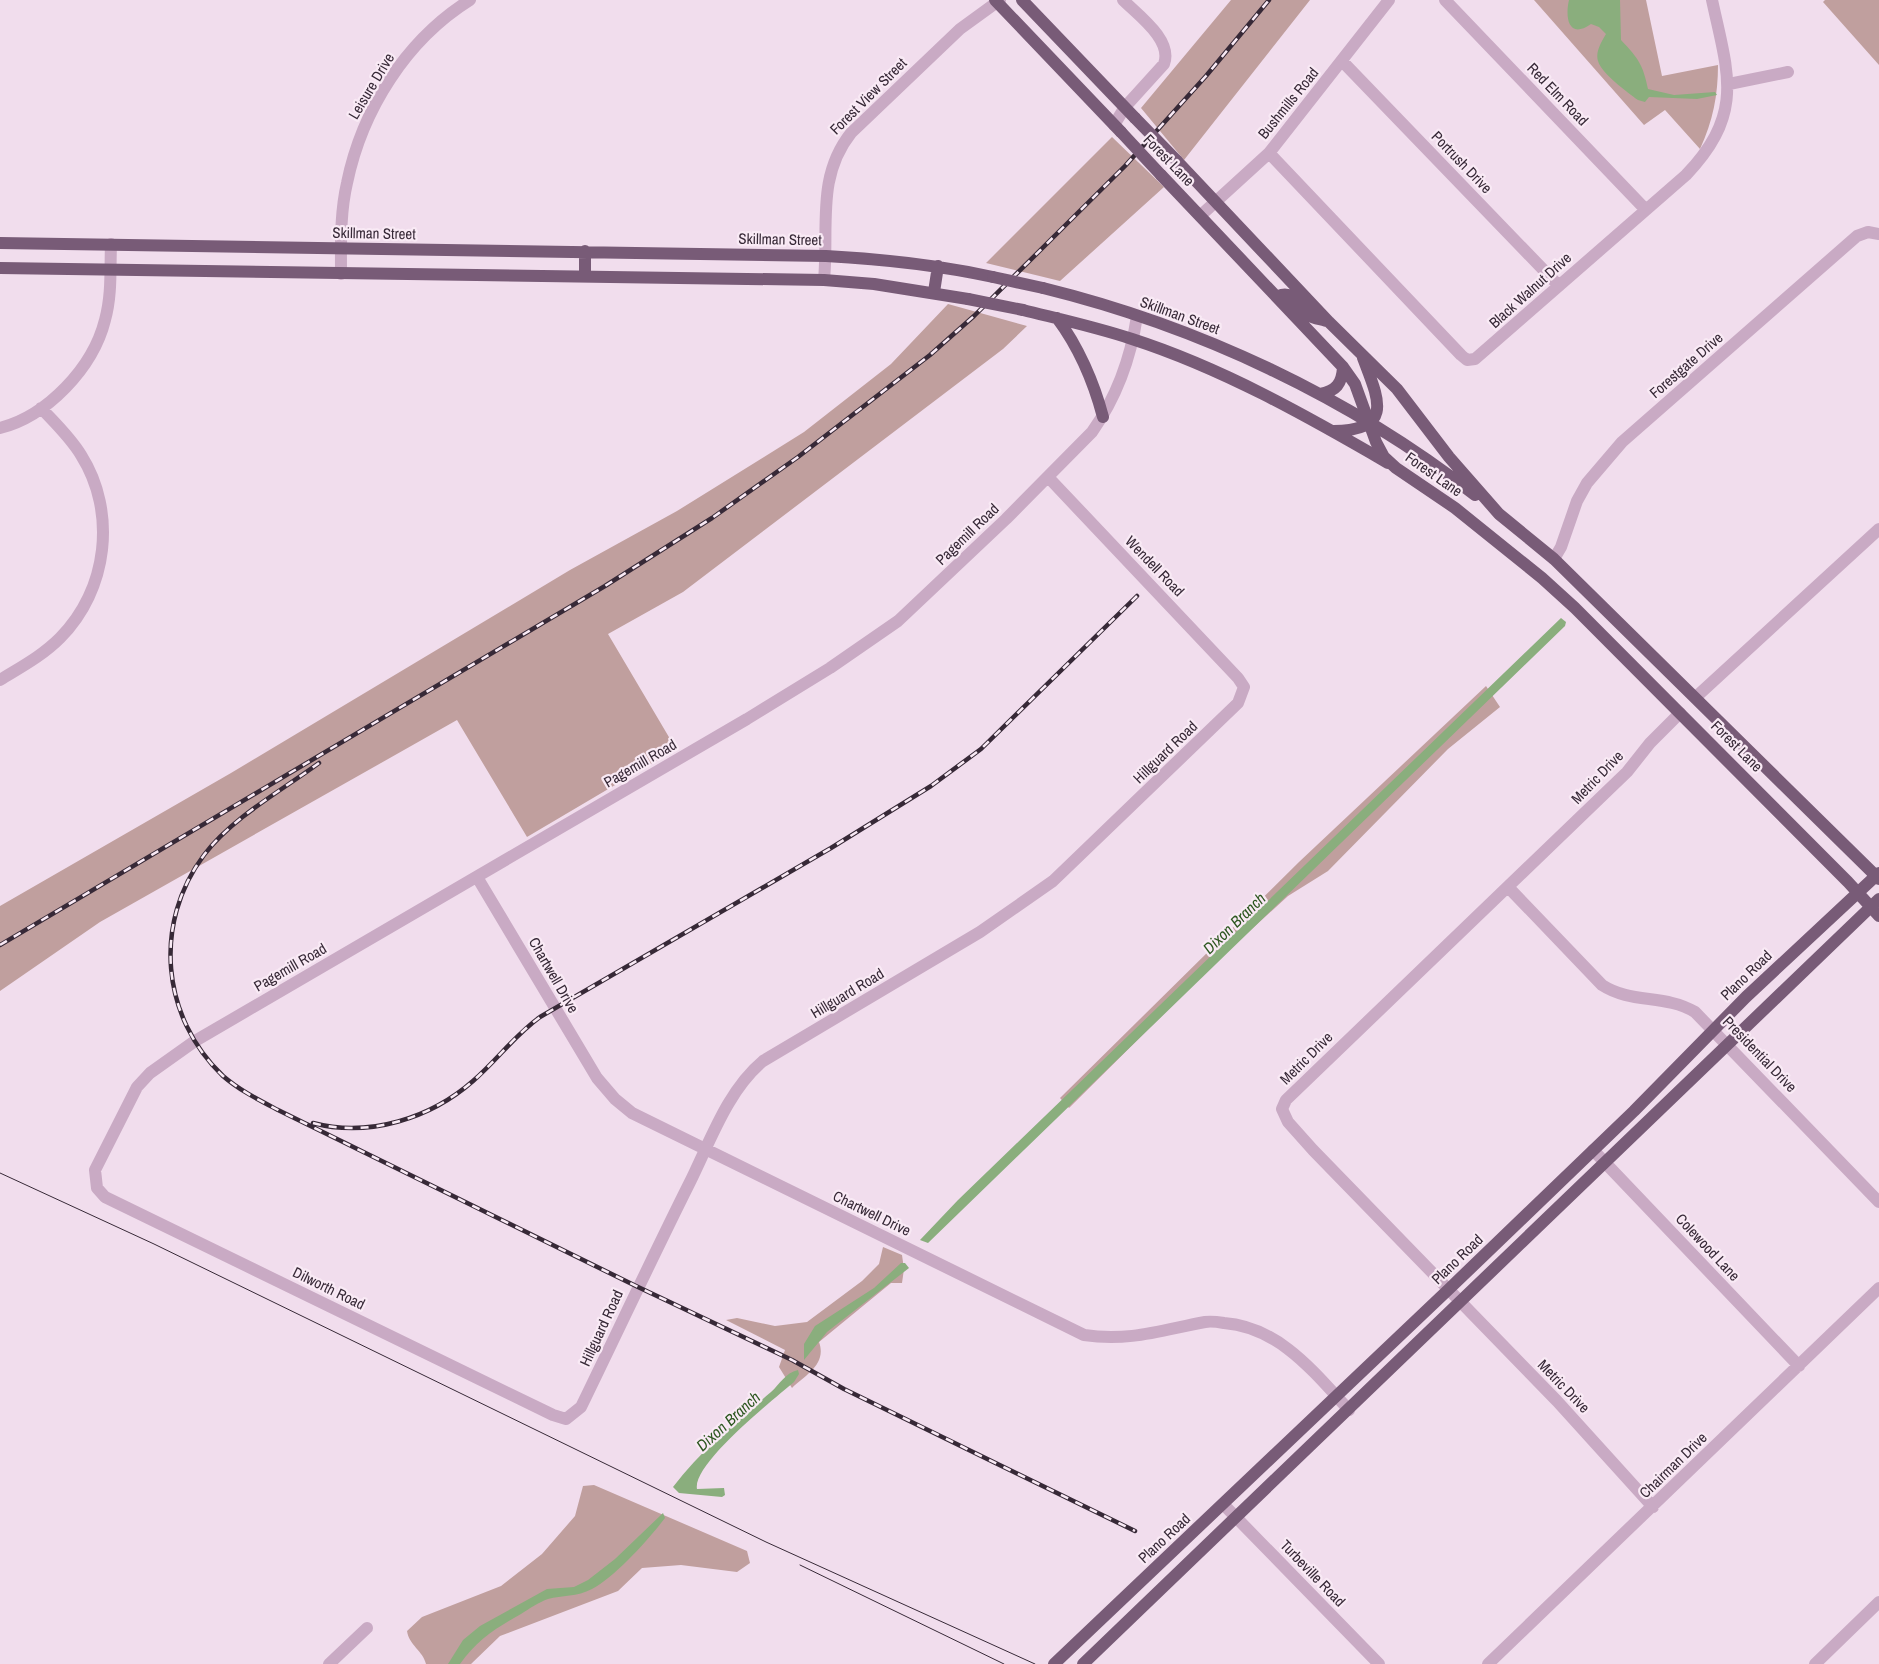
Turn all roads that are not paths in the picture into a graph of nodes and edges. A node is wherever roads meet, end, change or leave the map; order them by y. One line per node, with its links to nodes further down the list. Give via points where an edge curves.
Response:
1 (470, 0): 20 (street, Leisure Drive, via 440,21 412,50 367,119 346,184)
2 (1022, 0): 11 (main road, Forest Lane)
3 (1123, 0): 11 (street, via 1160,39 1167,57)
4 (1389, 0): 8 (street, Bushmills Road)
5 (1445, 0): 15 (street, Red Elm Road)
6 (1712, 0): 10 (street, Black Walnut Drive)
7 (997, 1): 12 (main road, Forest Lane); 22 (street, Forest View Street, via 960,29 842,144 830,174)
8 (1342, 61): 13 (street, Bushmills Road); 29 (street, Portrush Drive)
9 (1788, 72): 10 (street)
10 (1729, 84): 15 (street, Black Walnut Drive, via 1724,113 1713,141 1686,175)
11 (1125, 107): 12 (street); 14 (main road, Forest Lane, bridge)
12 (1117, 129): 16 (main road, Forest Lane, bridge)
13 (1268, 152): 14 (street, Bushmills Road); 29 (street, Black Walnut Drive, via 1467,360 1481,356)
14 (1216, 203): 16 (street, Bushmills Road); 34 (main road, Forest Lane)
15 (1646, 210): 29 (street, Black Walnut Drive)
16 (1200, 216): 31 (main road, Forest Lane)
17 (1879, 234): 48 (street, Forestgate Drive, via 1868,232 1857,236 1622,442 1587,483)
18 (0, 243): 19 (main road, Skillman Street)
19 (111, 244): 20 (main road, Skillman Street); 25 (street)
20 (341, 248): 21 (main road, Skillman Street); 26 (street, Leisure Drive)
21 (585, 251): 22 (main road, Skillman Street); 27 (main road)
22 (826, 256): 23 (main road, Skillman Street); 28 (street, Forest View Street)
23 (938, 266): 30 (main road); 32 (main road, Skillman Street, bridge, via 1043,288)
24 (0, 268): 25 (main road)
25 (110, 269): 26 (main road); 39 (street, via 107,309 96,346 78,373)
26 (341, 274): 27 (main road)
27 (585, 275): 28 (main road)
28 (824, 280): 30 (main road)
29 (1558, 286)
30 (934, 292): 33 (main road, bridge)
31 (1278, 296): 34 (main road, via 1291,295 1311,316); 37 (main road, Forest Lane)
32 (1137, 316): 35 (street, Pagemill Road); 38 (main road, Skillman Street, via 1223,348)
33 (1056, 318): 35 (main road); 40 (main road, via 1072,341 1099,401)
34 (1329, 322): 36 (main road, Forest Lane)
35 (1134, 340): 40 (street, Pagemill Road, via 1118,387); 43 (main road, via 1250,389)
36 (1362, 355): 41 (main road, via 1378,407); 46 (main road, Forest Lane, via 1397,389)
37 (1344, 367): 38 (main road, via 1343,379 1338,386 1331,392); 41 (main road, Forest Lane, via 1355,384)
38 (1320, 394): 41 (main road, Skillman Street)
39 (41, 408): 42 (street, via 25,419); 51 (street, via 72,443 91,476 102,512 102,555 93,588 70,626 42,654)
40 (1102, 417): 45 (street, Pagemill Road, via 1092,432)
41 (1370, 424): 43 (main road, via 1354,430); 44 (main road, Forest Lane, via 1384,457); 46 (main road, Skillman Street, via 1426,460)
42 (0, 428)
43 (1332, 431): 44 (main road)
44 (1396, 468): 49 (main road, Forest Lane, via 1455,508)
45 (1048, 477): 50 (street, Wendell Road); 55 (street, Pagemill Road, via 924,598 878,637 747,719)
46 (1499, 514): 48 (main road, Forest Lane)
47 (1879, 529): 52 (street)
48 (1554, 559): 49 (main road); 52 (main road, Forest Lane)
49 (1542, 578): 53 (main road, Forest Lane)
50 (1238, 678): 61 (street, Hillguard Road, via 1244,687 1238,703 1053,881 980,932 763,1061 737,1089)
51 (0, 680)
52 (1696, 697): 53 (main road); 54 (main road, Forest Lane)
53 (1680, 713): 56 (street, Metric Drive, via 1627,772); 57 (main road, Forest Lane)
54 (1878, 876): 57 (main road, Plano Road)
55 (477, 877): 61 (street, Chartwell Drive, via 597,1078 632,1113); 64 (street, Pagemill Road, via 195,1041 150,1073 137,1087)
56 (1508, 887): 59 (street, Presidential Drive, via 1602,985 1613,992 1633,997 1674,1002 1695,1012); 67 (street, Metric Drive, via 1371,1016 1286,1100 1282,1109 1300,1136)
57 (1857, 892): 58 (main road, Forest Lane); 59 (main road, Plano Road)
58 (1876, 907): 60 (main road)
59 (1713, 1029): 60 (street, Presidential Drive); 62 (main road, Plano Road)
60 (1728, 1044): 63 (main road); 65 (street, Presidential Drive)
61 (706, 1150): 70 (street, Chartwell Drive, via 1084,1335 1106,1339 1134,1338 1208,1321 1256,1328 1290,1350); 72 (street, Hillguard Road, via 581,1407)
62 (1593, 1150): 63 (street, Colewood Lane); 67 (main road, Plano Road)
63 (1606, 1163): 68 (main road); 69 (street, Colewood Lane)
64 (95, 1170): 72 (street, Dilworth Road, via 98,1188 105,1197)
65 (1879, 1202)
66 (1879, 1288): 69 (street, Chairman Drive)
67 (1449, 1289): 68 (street, Metric Drive); 70 (main road, Plano Road)
68 (1460, 1301): 71 (main road); 74 (street, Metric Drive)
69 (1799, 1366): 74 (street, Chairman Drive)
70 (1336, 1396): 71 (street, Chartwell Drive); 73 (main road, Plano Road)
71 (1349, 1410): 75 (main road)
72 (566, 1419)
73 (1223, 1504): 75 (street, Turbeville Road); 79 (main road, Plano Road)
74 (1653, 1506): 82 (street, Chairman Drive)
75 (1237, 1518): 80 (main road); 81 (street, Turbeville Road)
76 (1879, 1602): 83 (street)
77 (367, 1628): 78 (street)
78 (329, 1664)
79 (1054, 1664)
80 (1083, 1664)
81 (1379, 1664)
82 (1488, 1664)
83 (1814, 1664)

